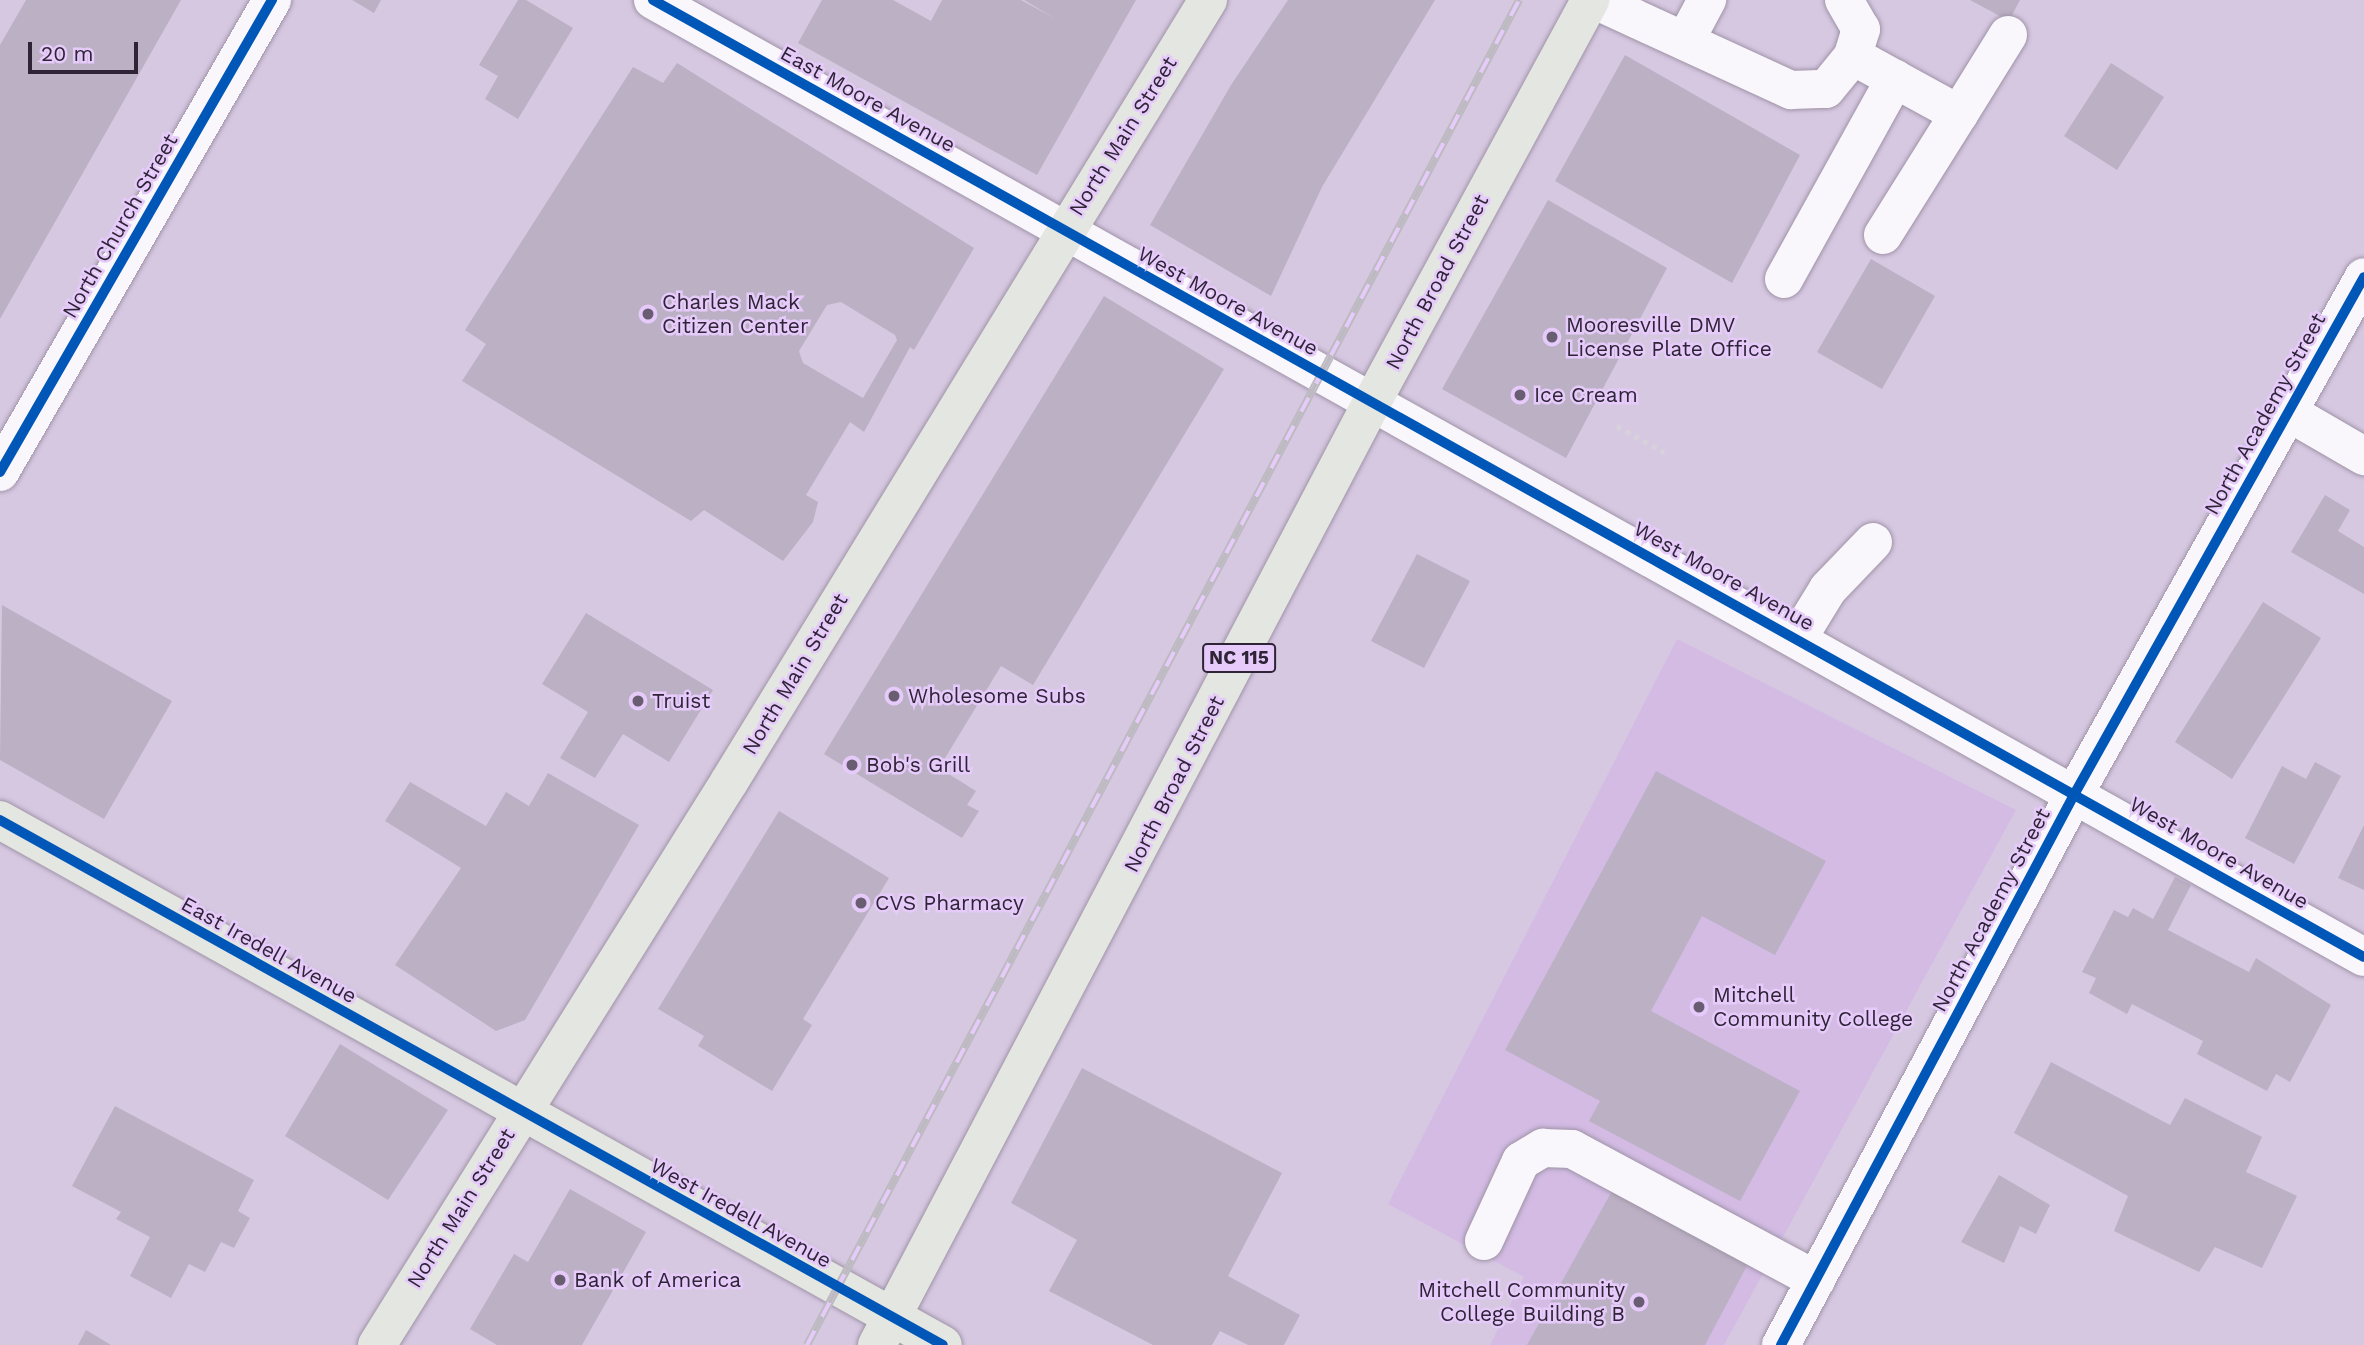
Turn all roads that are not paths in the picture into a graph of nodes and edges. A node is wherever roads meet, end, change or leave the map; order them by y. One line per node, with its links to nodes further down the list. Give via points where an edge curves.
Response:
1 (272, 0): 19 (street, North Church Street)
2 (653, 0): 12 (street, East Moore Avenue)
3 (1208, 0): 12 (main road, North Main Street)
4 (1592, 0): 8 (street); 16 (main road, North Broad Street / NC 115)
5 (1707, 0): 8 (street)
6 (1844, 0): 9 (street, via 1861,29)
7 (2008, 35): 11 (street)
8 (1685, 41): 9 (street, via 1791,90 1826,89)
9 (1853, 56): 10 (street)
10 (1895, 79): 11 (street); 15 (street)
11 (1959, 114): 13 (street)
12 (1064, 231): 16 (street, West Moore Avenue); 25 (main road, North Main Street, via 729,782)
13 (1883, 236)
14 (2364, 277): 17 (street, North Academy Street)
15 (1784, 279)
16 (1371, 404): 21 (street, West Moore Avenue); 28 (main road, North Broad Street / NC 115)
17 (2288, 412): 18 (street); 22 (street, North Academy Street)
18 (2364, 456)
19 (0, 472)
20 (1873, 542): 21 (street, via 1828,589)
21 (1798, 638): 22 (street, West Moore Avenue)
22 (2075, 793): 24 (street, West Moore Avenue); 27 (street, North Academy Street)
23 (0, 820): 25 (main road, East Iredell Avenue)
24 (2364, 957)
25 (520, 1113): 28 (main road, West Iredell Avenue); 29 (main road, North Main Street)
26 (1483, 1241): 27 (street, via 1521,1161 1543,1149 1572,1149)
27 (1816, 1280): 31 (street, North Academy Street)
28 (883, 1332): 30 (main road, West Iredell Avenue)
29 (377, 1345)
30 (943, 1345)
31 (1782, 1345)

